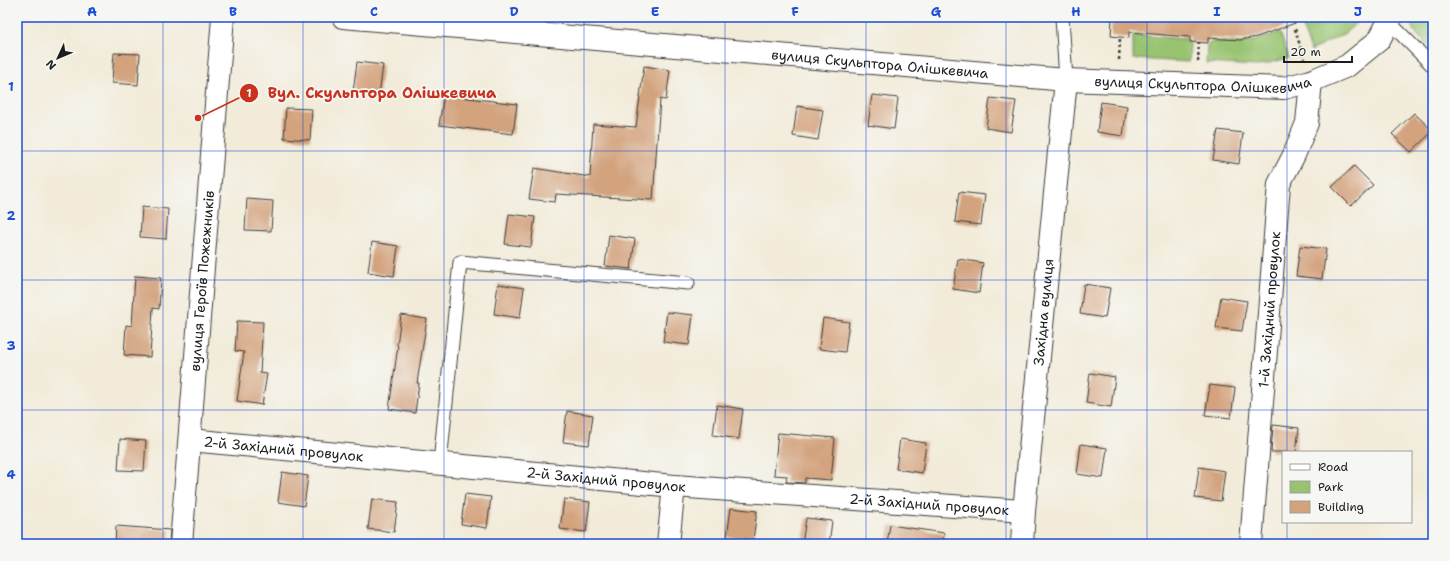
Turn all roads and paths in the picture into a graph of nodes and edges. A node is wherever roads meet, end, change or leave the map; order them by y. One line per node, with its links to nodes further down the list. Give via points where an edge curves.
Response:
1 (223, 17): 10 (street, вулиця Героїв Пожежників)
2 (343, 17): 7 (street, вулиця Скульптора Олішкевича)
3 (1062, 17): 7 (lane)
4 (1390, 20): 6 (lane); 8 (street, вулиця Скульптора Олішкевича, via 1379,40 1347,66)
5 (1295, 29): 8 (path)
6 (1433, 66)
7 (1066, 80): 8 (street, вулиця Скульптора Олішкевича, via 1284,88); 13 (street, Західна вулиця)
8 (1311, 81): 17 (street, 1-й Західний провулок, via 1307,123 1279,184)
9 (688, 283): 11 (lane, via 460,262)
10 (190, 440): 11 (street, 2-й Західний провулок); 14 (street, вулиця Героїв Пожежників)
11 (440, 463): 12 (street, 2-й Західний провулок)
12 (674, 486): 13 (street, 2-й Західний провулок); 15 (street)
13 (1024, 510): 16 (street, Західна вулиця)
14 (182, 544)
15 (668, 544)
16 (1022, 544)
17 (1251, 544)

